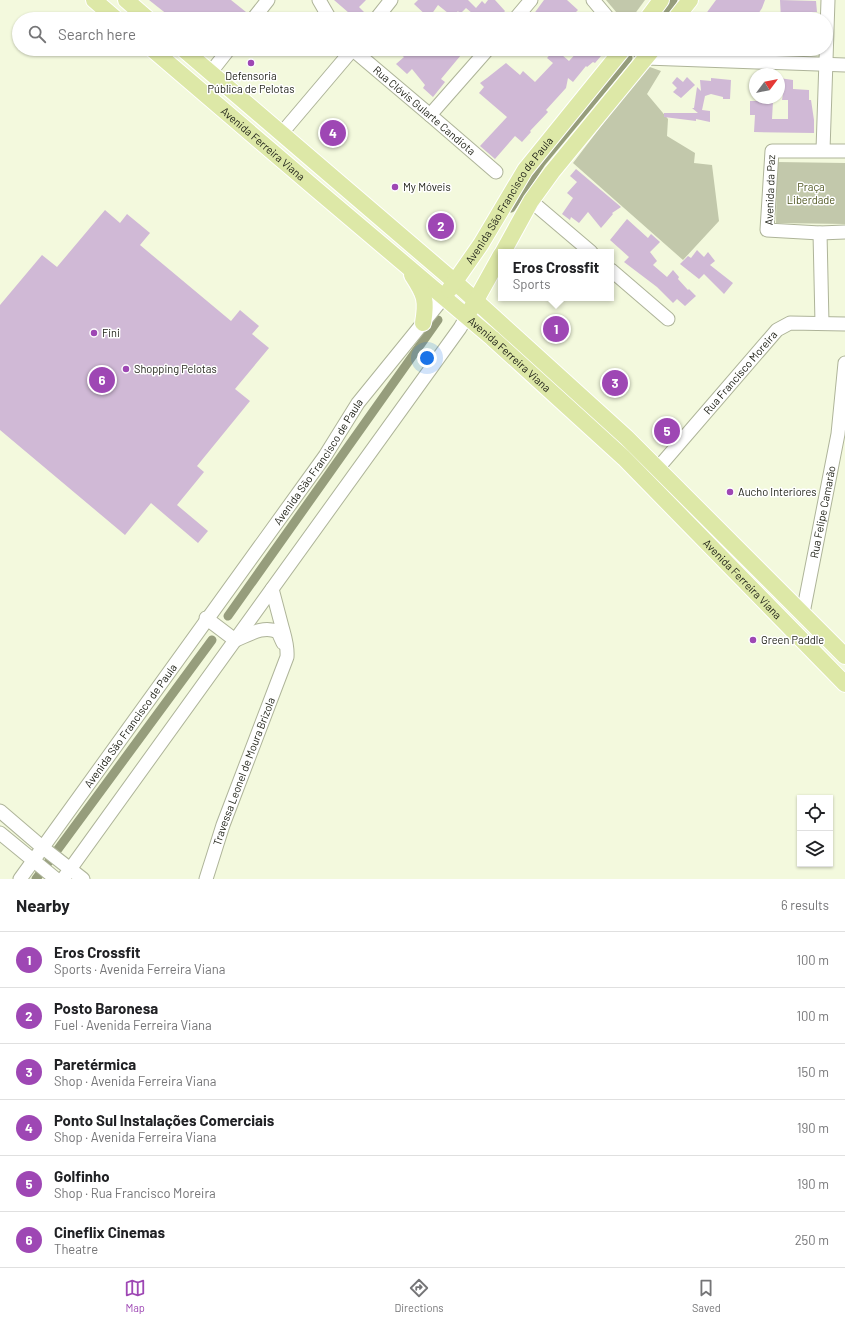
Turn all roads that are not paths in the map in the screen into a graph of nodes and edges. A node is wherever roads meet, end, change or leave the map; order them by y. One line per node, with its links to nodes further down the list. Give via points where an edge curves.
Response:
1 (94, 0): 11 (main road)
2 (126, 0): 12 (main road)
3 (268, 0): 13 (street)
4 (319, 0): 14 (street)
5 (391, 0): 15 (street)
6 (531, 0): 16 (street)
7 (593, 0): 17 (street)
8 (661, 0): 18 (main road)
9 (690, 0): 19 (main road)
10 (828, 0): 20 (street)
11 (108, 12)
12 (140, 12)
13 (259, 12)
14 (326, 12)
15 (382, 12)
16 (521, 12)
17 (603, 12)
18 (652, 12)
19 (681, 12)
20 (828, 12)
21 (160, 56): 47 (main road, Avenida Ferreira Viana)
22 (192, 56): 33 (main road, Avenida Ferreira Viana)
23 (224, 56): 33 (street)
24 (346, 56): 35 (street)
25 (360, 56): 34 (street, Rua Clóvis Gularte Candiota)
26 (482, 56): 34 (street)
27 (617, 56): 42 (main road, Avenida São Francisco de Paula, via 525,170)
28 (642, 56): 39 (main road, Avenida São Francisco de Paula)
29 (706, 56): 31 (street)
30 (827, 56): 31 (street)
31 (827, 64): 32 (street); 36 (street)
32 (845, 65)
33 (211, 72): 35 (main road, Avenida Ferreira Viana)
34 (430, 115): 38 (street, Rua Clóvis Gularte Candiota)
35 (281, 134): 49 (main road, Avenida Ferreira Viana)
36 (824, 150): 37 (street, Avenida da Paz); 41 (street, Avenida da Paz, via 772,151 767,230)
37 (845, 151)
38 (496, 172)
39 (531, 201): 43 (main road, Avenida São Francisco de Paula); 44 (street)
40 (845, 232): 41 (street, Avenida da Paz)
41 (820, 233): 55 (street)
42 (482, 241): 45 (main road); 49 (main road, Avenida São Francisco de Paula)
43 (504, 249)
44 (587, 249)
45 (498, 252)
46 (498, 260): 51 (main road, Avenida São Francisco de Paula)
47 (407, 267): 50 (main road, Avenida Ferreira Viana); 54 (main road, via 421,288 424,298 426,307)
48 (614, 273): 53 (street)
49 (455, 282): 50 (main road, Avenida São Francisco de Paula); 51 (main road, Avenida Ferreira Viana)
50 (444, 297): 52 (main road, Avenida Ferreira Viana); 54 (street, Avenida São Francisco de Paula)
51 (476, 301): 52 (main road, Avenida São Francisco de Paula); 58 (main road, Avenida Ferreira Viana)
52 (467, 316): 59 (street, Avenida São Francisco de Paula); 65 (main road, Avenida Ferreira Viana, via 624,458)
53 (668, 319)
54 (423, 323): 61 (street, Avenida São Francisco de Paula, via 358,403 325,456)
55 (822, 323): 56 (street, Rua Francisco Moreira); 58 (street, Rua Francisco Moreira, via 790,323 777,330)
56 (845, 324)
57 (845, 363): 60 (street, Rua Felipe Camarão, via 838,434)
58 (658, 468): 60 (main road, Avenida Ferreira Viana)
59 (272, 589): 62 (street, Avenida São Francisco de Paula); 64 (street, Travessa Leonel de Moura Brizola, via 288,646)
60 (803, 613): 63 (main road, Avenida Ferreira Viana)
61 (209, 620): 62 (street); 68 (street, Avenida São Francisco de Paula)
62 (232, 637): 64 (street, Travessa Leonel de Moura Brizola, via 265,629 278,632 282,638); 70 (street, Avenida São Francisco de Paula)
63 (845, 656)
64 (285, 665): 73 (street, Travessa Leonel de Moura Brizola, via 223,824)
65 (845, 684)
66 (0, 811): 68 (street)
67 (0, 833): 69 (street)
68 (45, 850): 69 (street, Avenida São Francisco de Paula); 70 (street)
69 (36, 863): 70 (street); 71 (street, Avenida São Francisco de Paula)
70 (62, 874): 72 (street)
71 (20, 879)
72 (82, 879)
73 (206, 879)

